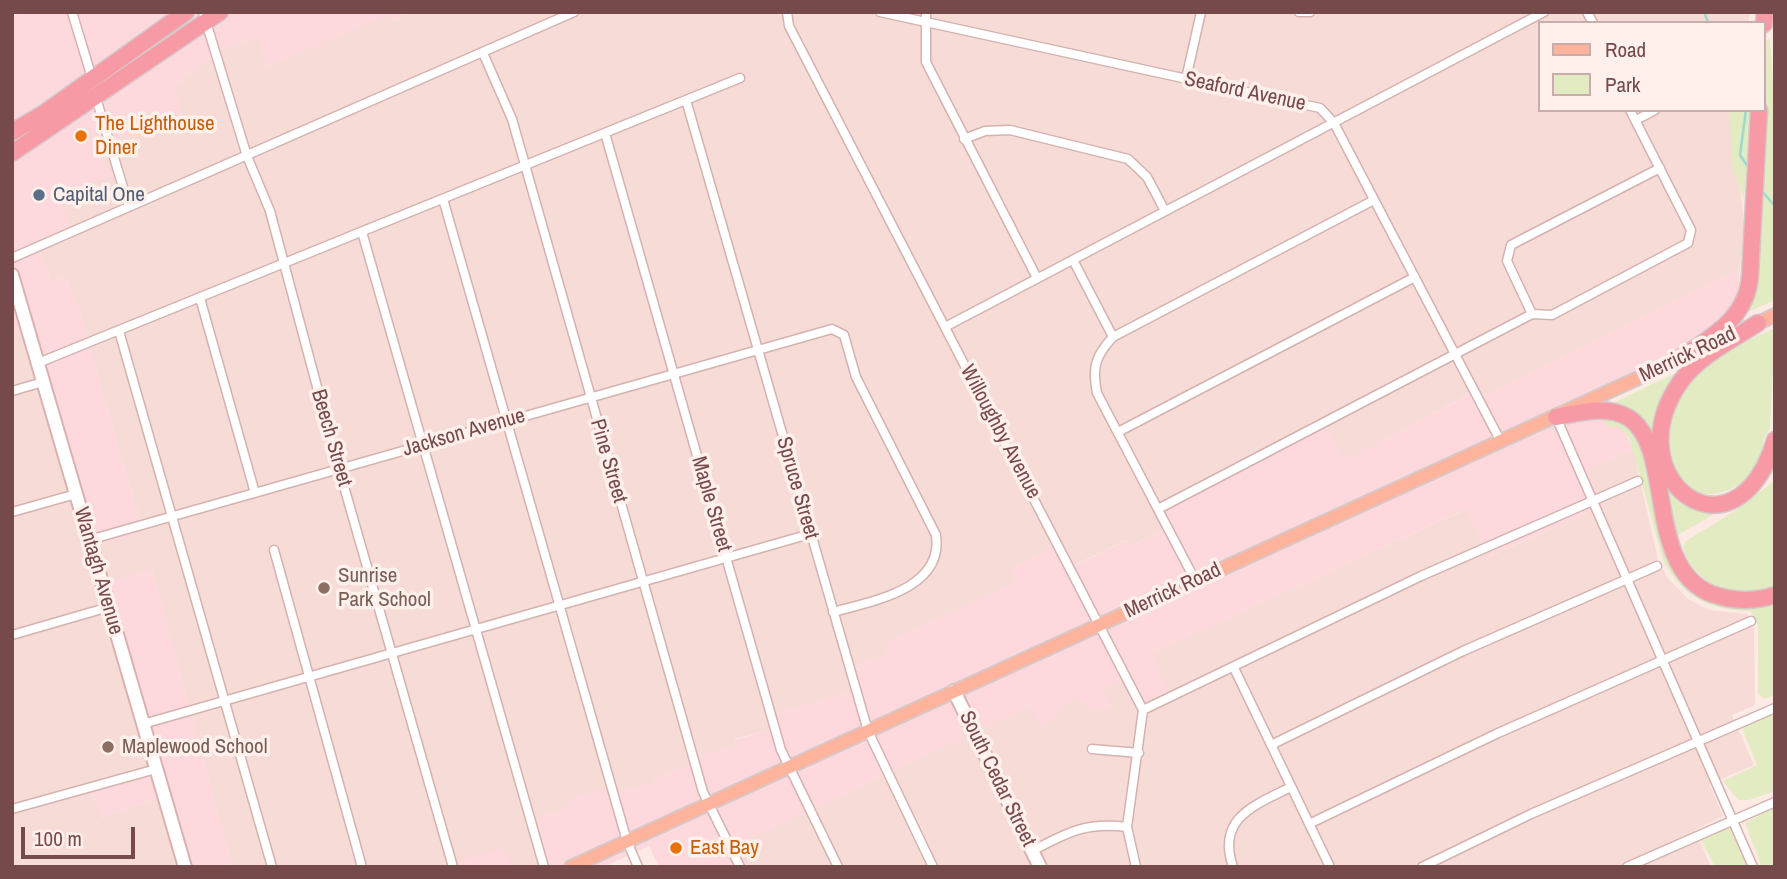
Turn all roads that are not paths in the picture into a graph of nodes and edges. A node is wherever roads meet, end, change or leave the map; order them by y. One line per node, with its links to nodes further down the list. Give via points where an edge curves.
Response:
1 (72, 12): 15 (street)
2 (186, 12): 15 (highway)
3 (220, 12): 12 (highway)
4 (574, 12): 14 (street)
5 (787, 12): 47 (street, Willoughby Avenue, via 789,26)
6 (880, 12): 13 (street, Seaford Avenue)
7 (926, 12): 13 (street)
8 (1201, 12): 17 (street)
9 (1299, 12): 10 (street)
10 (1310, 12)
11 (1538, 14): 24 (street)
12 (204, 18): 18 (highway); 29 (street, Beech Street)
13 (926, 22): 17 (street, Seaford Avenue); 27 (street, via 926,62)
14 (483, 53): 29 (street); 30 (street, Pine Street, via 512,119)
15 (92, 78): 25 (highway)
16 (740, 78): 19 (street)
17 (1186, 79): 24 (street, Seaford Avenue, via 1320,108)
18 (96, 98): 28 (highway); 34 (street)
19 (687, 100): 26 (street); 50 (street, Spruce Street)
20 (1631, 112): 23 (street)
21 (1651, 112): 23 (street)
22 (1759, 112): 52 (highway, via 1746,302 1726,326)
23 (1636, 120): 31 (street)
24 (1334, 123): 33 (street, Seaford Avenue); 35 (street)
25 (12, 132)
26 (605, 133): 30 (street); 54 (street, Maple Street)
27 (964, 139): 35 (street, via 985,131 1010,130 1128,159 1140,167); 42 (street)
28 (12, 153)
29 (247, 156): 34 (street); 39 (street, Beech Street, via 270,211)
30 (525, 166): 32 (street); 57 (street, Pine Street)
31 (1660, 168): 44 (street, via 1511,245 1507,261); 44 (street, via 1691,230 1688,243 1552,315)
32 (443, 199): 36 (street); 59 (street)
33 (1374, 200): 41 (street, Seaford Avenue); 49 (street)
34 (129, 207): 37 (street)
35 (1166, 211): 38 (street)
36 (362, 232): 39 (street); 63 (street)
37 (12, 258)
38 (1073, 260): 42 (street); 49 (street)
39 (283, 264): 43 (street); 64 (street, Beech Street)
40 (12, 275): 53 (main road, Wantagh Avenue)
41 (1415, 277): 51 (street, Seaford Avenue); 60 (street)
42 (1037, 278): 47 (street)
43 (200, 298): 48 (street); 66 (street)
44 (1532, 314): 51 (street)
45 (1775, 315): 46 (main road, Merrick Road)
46 (1758, 323): 52 (main road, Merrick Road); 61 (highway, via 1682,379 1662,427 1661,459 1665,472 1683,494 1695,501 1720,504 1755,484)
47 (944, 327): 85 (street, Willoughby Avenue)
48 (119, 331): 53 (street); 71 (street)
49 (1113, 337): 60 (street, via 1099,352 1093,375 1097,393)
50 (758, 349): 54 (street, Jackson Avenue); 72 (street, Spruce Street); 83 (street, Jackson Avenue, via 832,329 844,335 861,389 936,535 936,560 922,579 877,600)
51 (1455, 354): 62 (street, Seaford Avenue); 69 (street)
52 (1676, 361): 58 (main road, Merrick Road)
53 (38, 363): 55 (main road, Wantagh Avenue)
54 (674, 373): 57 (street, Jackson Avenue); 75 (street, Maple Street)
55 (43, 382): 56 (street); 67 (main road, Wantagh Avenue)
56 (12, 391)
57 (590, 397): 59 (street, Jackson Avenue); 79 (street, Pine Street)
58 (1556, 417): 62 (main road, Merrick Road); 68 (street); 80 (highway, via 1595,410 1626,416 1638,425 1650,452 1672,547 1683,571 1704,590 1720,596 1752,600)
59 (507, 421): 63 (street, Jackson Avenue); 81 (street)
60 (1118, 432): 69 (street)
61 (1775, 440)
62 (1501, 442): 77 (main road, Merrick Road)
63 (423, 445): 64 (street, Jackson Avenue); 86 (street)
64 (339, 469): 66 (street, Jackson Avenue); 88 (street, Beech Street)
65 (1638, 481): 68 (street)
66 (256, 493): 71 (street, Jackson Avenue)
67 (76, 494): 70 (street); 73 (main road, Wantagh Avenue)
68 (1593, 501): 78 (street); 90 (street, via 1422,576)
69 (1158, 509): 77 (street)
70 (12, 512)
71 (172, 517): 73 (street, Jackson Avenue); 93 (street)
72 (810, 534): 75 (street); 83 (street, Spruce Street)
73 (89, 540): 82 (main road, Wantagh Avenue)
74 (274, 550): 91 (street)
75 (727, 557): 79 (street); 102 (street, Maple Street, via 781,750)
76 (1657, 566): 78 (street)
77 (1195, 580): 85 (main road, Merrick Road)
78 (1627, 580): 89 (street); 99 (street, via 1463,651)
79 (643, 581): 81 (street); 106 (street, Pine Street)
80 (1775, 595)
81 (559, 605): 86 (street); 111 (street)
82 (109, 607): 87 (street); 96 (main road, Wantagh Avenue)
83 (833, 612): 97 (street, Spruce Street)
84 (1751, 621): 89 (street)
85 (1100, 624): 92 (main road, Merrick Road); 95 (street, Willoughby Avenue)
86 (475, 629): 88 (street); 117 (street)
87 (12, 635)
88 (392, 653): 91 (street); 116 (street, Beech Street)
89 (1663, 660): 98 (street); 109 (street)
90 (1234, 668): 95 (street); 99 (street)
91 (308, 677): 93 (street); 115 (street)
92 (954, 691): 97 (main road, Merrick Road); 112 (main road, South Cedar Street)
93 (225, 701): 96 (street); 114 (street)
94 (1775, 708): 98 (street)
95 (1143, 710): 101 (street)
96 (143, 724): 103 (main road, Wantagh Avenue)
97 (868, 731): 102 (main road, Merrick Road); 122 (street, Spruce Street)
98 (1698, 741): 108 (street); 127 (street)
99 (1271, 745): 104 (street)
100 (1092, 749): 101 (street)
101 (1139, 753): 110 (street)
102 (790, 767): 106 (main road, Merrick Road); 121 (street, Maple Street)
103 (156, 769): 107 (street); 113 (main road, Wantagh Avenue)
104 (1291, 787): 109 (street); 125 (street, via 1250,807 1237,819 1228,849)
105 (1775, 802): 108 (street)
106 (708, 804): 111 (main road, Merrick Road); 120 (street, Pine Street)
107 (12, 810)
108 (1732, 820): 128 (street); 129 (street)
109 (1309, 824): 126 (street)
110 (1127, 827): 112 (street, via 1101,824 1074,829); 124 (street)
111 (627, 841): 118 (main road, Merrick Road); 119 (street)
112 (1032, 850): 123 (main road, South Cedar Street)
113 (184, 867)
114 (272, 867)
115 (362, 867)
116 (453, 867)
117 (544, 867)
118 (571, 867)
119 (638, 867)
120 (740, 867)
121 (838, 867)
122 (933, 867)
123 (1040, 867)
124 (1136, 867)
125 (1233, 867)
126 (1330, 867)
127 (1422, 867)
128 (1627, 867)
129 (1753, 867)

